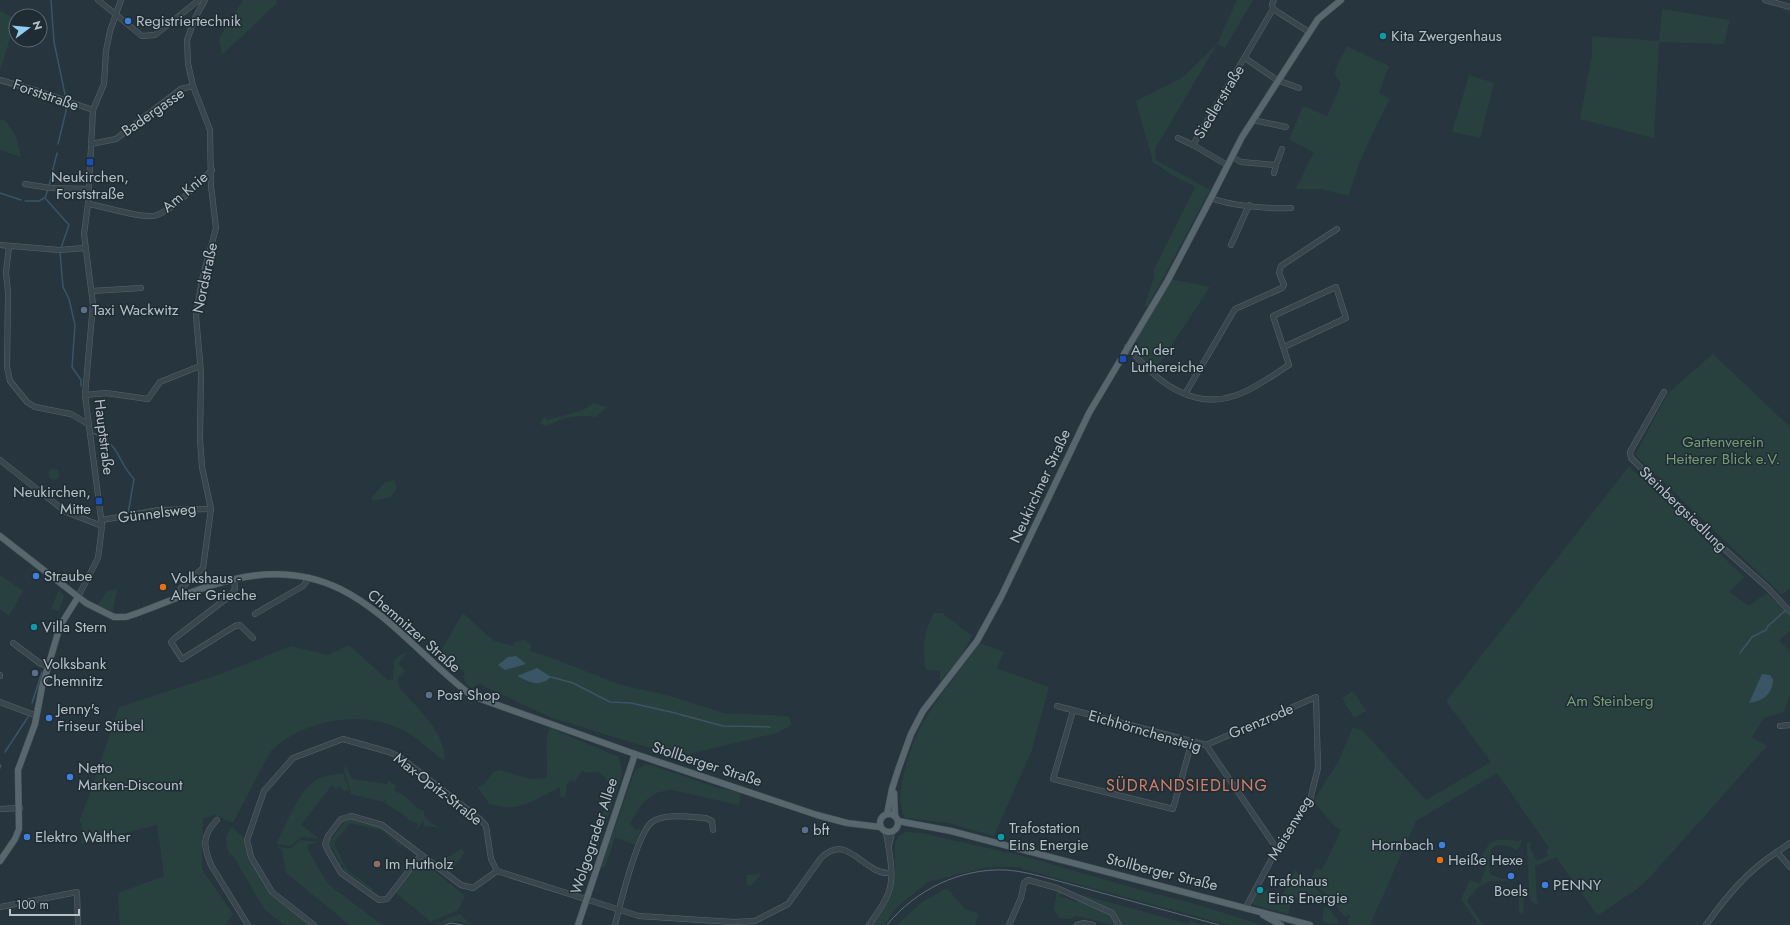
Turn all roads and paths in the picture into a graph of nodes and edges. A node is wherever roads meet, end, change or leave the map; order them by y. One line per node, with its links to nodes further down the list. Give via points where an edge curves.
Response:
1 (98, 0): 10 (street)
2 (121, 0): 10 (street, Hauptstraße)
3 (198, 0): 10 (street, via 150,36 138,34)
4 (205, 0): 15 (street, Nordstraße, via 187,40 188,64)
5 (1274, 0): 9 (street)
6 (1341, 0): 11 (main road, Neukirchner Straße, via 1318,19)
7 (1765, 0): 8 (street)
8 (1790, 7)
9 (1273, 10): 11 (street); 12 (street, Siedlerstraße)
10 (116, 14): 17 (street, Hauptstraße, via 106,51 104,84)
11 (1309, 32): 14 (main road, Neukirchner Straße)
12 (1245, 58): 14 (street, Siedlerstraße); 22 (street, Siedlerstraße)
13 (0, 80): 17 (street, Forststraße)
14 (1277, 80): 16 (street); 18 (main road, Neukirchner Straße)
15 (193, 86): 21 (street, Badergasse, via 180,89 116,139); 27 (street, Nordstraße, via 210,130)
16 (1299, 88)
17 (93, 110): 21 (street, Hauptstraße)
18 (1253, 120): 19 (street); 24 (main road, Neukirchner Straße)
19 (1286, 127)
20 (1178, 138): 22 (street, Siedlerstraße)
21 (91, 144): 30 (street, Hauptstraße)
22 (1192, 145): 25 (street, Siedlerstraße)
23 (1282, 149): 26 (street)
24 (1232, 157): 25 (main road, Neukirchner Straße); 26 (street, via 1241,162)
25 (1227, 165): 31 (main road, Neukirchner Straße)
26 (1276, 165): 28 (street)
27 (212, 170): 32 (street, Am Knie, via 176,203 158,215); 44 (street, Nordstraße, via 211,186 216,228 202,280 196,316)
28 (1274, 173)
29 (25, 184): 30 (street)
30 (89, 189): 32 (street, Hauptstraße)
31 (1211, 198): 33 (street); 42 (main road, Neukirchner Straße, via 1168,280)
32 (88, 204): 39 (street, Hauptstraße)
33 (1249, 205): 34 (street); 37 (street)
34 (1292, 208)
35 (1336, 229): 46 (street, via 1281,266 1279,272 1284,285 1282,288 1235,309)
36 (0, 245): 38 (street)
37 (1231, 245)
38 (8, 247): 39 (street, via 60,250); 48 (street, via 7,367 10,381 27,402 35,407 71,414)
39 (85, 248): 41 (street, Hauptstraße)
40 (141, 288): 41 (street)
41 (92, 291): 47 (street, Hauptstraße, via 90,355)
42 (1127, 347): 46 (street, via 1153,374); 73 (main road, Neukirchner Straße, via 1089,412 977,641 923,711 911,734)
43 (1284, 347): 43 (street, via 1346,318 1336,287 1273,316); 46 (street, via 1290,365 1246,391 1217,400 1199,399)
44 (200, 366): 47 (street, via 160,382 148,399 106,393); 50 (street, Nordstraße, via 202,467)
45 (1664, 392): 57 (street, Steinbergsiedlung, via 1630,452 1631,458)
46 (1185, 394)
47 (85, 395): 48 (street, Hauptstraße)
48 (88, 424): 51 (street, Hauptstraße)
49 (0, 461): 51 (street, via 66,512)
50 (211, 508): 51 (street, Günnelsweg, via 159,510); 56 (street, Nordstraße, via 203,568 176,593)
51 (102, 523): 55 (street, Hauptstraße, via 98,558)
52 (0, 536): 55 (main road)
53 (309, 578): 54 (main road, Chemnitzer Straße, via 278,574); 58 (street, via 303,586); 67 (main road, Chemnitzer Straße, via 337,586 369,607 450,680 472,696)
54 (234, 579): 56 (main road, Chemnitzer Straße); 59 (street, via 235,589 231,595 171,642 182,659 235,626 240,625)
55 (78, 597): 56 (main road, Chemnitzer Straße, via 100,611 119,618); 61 (main road, Hauptstraße, via 60,626)
56 (174, 598)
57 (1788, 610)
58 (255, 614)
59 (253, 638)
60 (13, 643): 61 (street)
61 (49, 667): 66 (main road, Hauptstraße, via 42,687)
62 (1316, 697): 71 (street, Grenzrode); 86 (street, Meisenweg, via 1319,758 1310,800)
63 (0, 702): 66 (street)
64 (1057, 706): 65 (street, Eichhörnchensteig)
65 (1073, 711): 70 (street, Eichhörnchensteig); 70 (street, via 1053,779 1166,808 1173,809)
66 (37, 716): 74 (main road, Hauptstraße, via 18,770)
67 (551, 723): 72 (main road, Stollberger Straße)
68 (1790, 725): 69 (street)
69 (1780, 726)
70 (1192, 741): 71 (street, Eichhörnchensteig)
71 (1206, 745): 86 (street, Eichhörnchensteig)
72 (635, 754): 80 (main road, Stollberger Straße, via 816,815); 93 (main road, Wolgograder Allee)
73 (894, 784): 76 (main road, Neukirchner Straße); 78 (main road, Neukirchner Straße)
74 (20, 808): 75 (street); 89 (main road, Hauptstraße, via 17,834)
75 (0, 809)
76 (887, 814): 77 (main road); 78 (main road, Stollberger Straße)
77 (881, 818): 80 (main road, Stollberger Straße); 81 (main road)
78 (896, 818): 82 (main road, Stollberger Straße); 84 (main road, Neukirchner Straße)
79 (217, 820): 98 (street, via 206,833 208,856)
80 (856, 824): 81 (main road, Stollberger Straße)
81 (880, 827): 84 (main road)
82 (929, 827): 84 (main road, Stollberger Straße); 95 (main road, Stollberger Straße)
83 (713, 830): 96 (street, via 712,822 706,818 663,818 652,822 644,832)
84 (892, 831): 92 (street, via 889,846)
85 (1790, 843): 87 (street)
86 (1277, 849): 95 (street, Meisenweg, via 1261,877)
87 (1777, 852): 90 (street); 109 (street, via 1748,873)
88 (420, 856): 88 (street, via 382,825 351,816 341,819 325,844 341,873 379,900 387,898); 91 (street, via 466,887 473,888)
89 (0, 861)
90 (1790, 867)
91 (497, 871): 93 (street); 99 (street, Max-Opitz-Straße, via 491,859 486,826 480,819 400,757 343,739 293,758 264,791 247,840 251,857 272,892)
92 (890, 873): 96 (street, via 877,871 845,850 836,849 827,852 788,904 755,921 639,916); 102 (street, via 887,896)
93 (587, 899): 96 (street); 100 (main road, Wolgograder Allee)
94 (0, 907): 97 (street, via 77,892)
95 (1248, 908): 107 (main road, Stollberger Straße); 108 (main road, Stollberger Straße)
96 (619, 909): 101 (street)
97 (78, 925)
98 (248, 925)
99 (314, 925)
100 (578, 925)
101 (615, 925)
102 (869, 925)
103 (1009, 925): 106 (street, via 1021,898 1024,883 1028,880 1057,888 1112,913)
104 (1077, 925): 105 (street)
105 (1093, 925)
106 (1119, 925)
107 (1281, 925)
108 (1310, 925)
109 (1706, 925)

